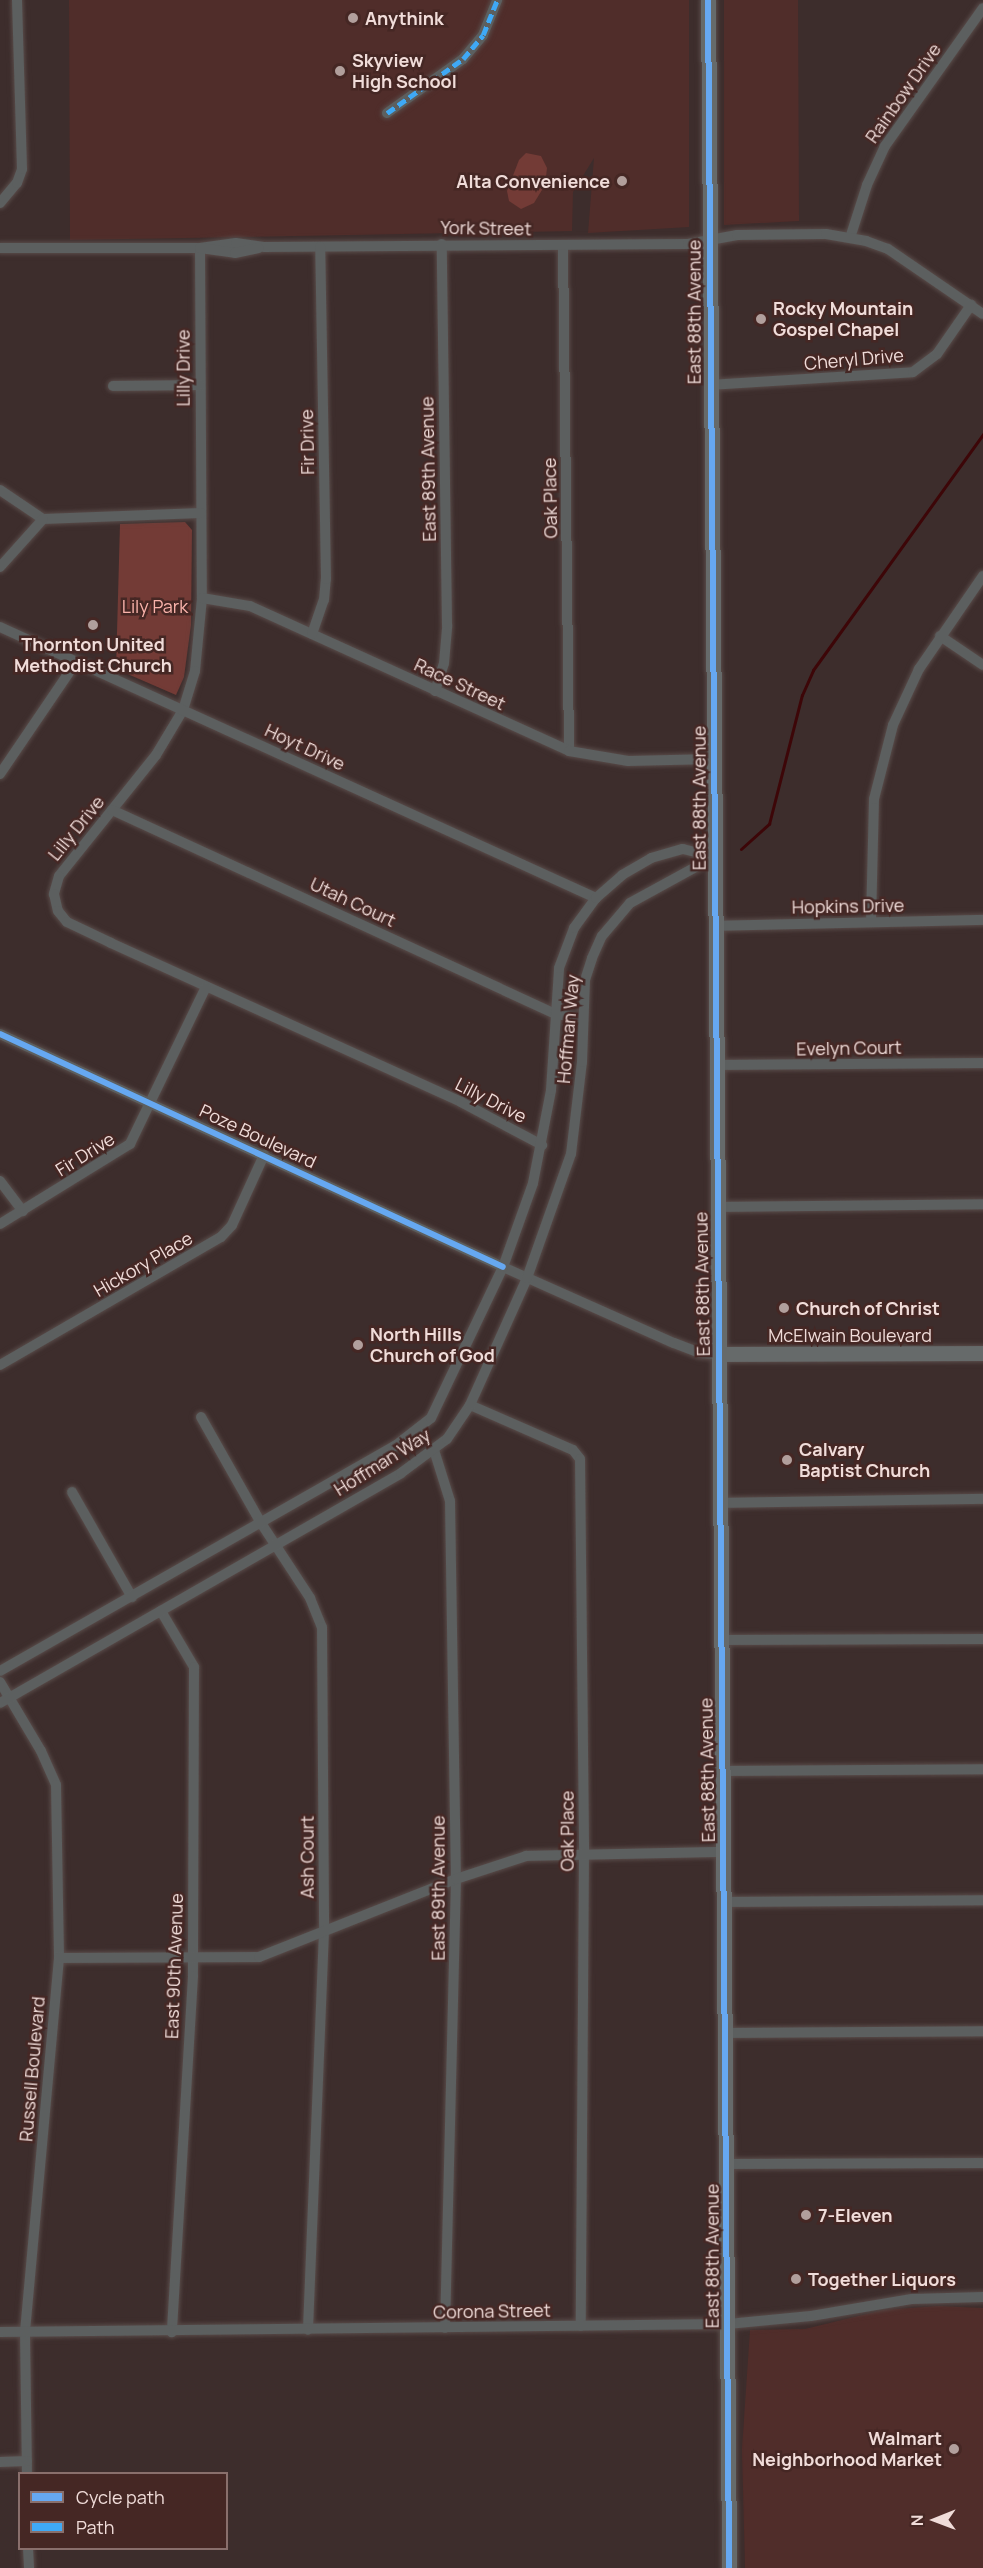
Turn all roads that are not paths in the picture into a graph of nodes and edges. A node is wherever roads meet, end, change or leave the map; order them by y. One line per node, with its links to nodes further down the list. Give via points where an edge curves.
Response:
1 (17, 0): 6 (street, via 22,169 17,183)
2 (497, 0): 5 (street, via 483,35 463,59)
3 (708, 0): 8 (main road, East 88th Avenue)
4 (983, 8): 7 (street, Rainbow Drive, via 885,146)
5 (387, 113)
6 (0, 203)
7 (850, 237): 8 (street, York Street, via 776,234); 14 (street, York Street, via 888,249)
8 (709, 240): 10 (street, York Street, via 688,244); 17 (main road, East 88th Avenue)
9 (442, 244): 10 (street, York Street); 11 (street, York Street); 30 (street, East 89th Avenue, via 446,644)
10 (563, 245): 32 (street, Oak Place)
11 (320, 246): 13 (street, York Street, via 228,243); 26 (street, Fir Drive, via 326,579 324,600)
12 (0, 248): 13 (street, York Street)
13 (200, 248): 16 (street, Lilly Drive)
14 (970, 305): 15 (street, York Street); 17 (street, Cheryl Drive, via 938,354 913,372)
15 (983, 314)
16 (199, 385): 18 (street); 20 (street, Lilly Drive)
17 (709, 385): 33 (main road, East 88th Avenue)
18 (113, 386)
19 (0, 490): 21 (street)
20 (201, 513): 21 (street); 24 (street, Lilly Drive)
21 (43, 519): 22 (street)
22 (0, 567)
23 (983, 576): 27 (street)
24 (202, 598): 26 (street, Race Street, via 250,606); 31 (street, Lilly Drive, via 199,649)
25 (0, 627): 28 (street, Hoyt Drive)
26 (312, 634): 30 (street, Race Street)
27 (940, 636): 29 (street); 39 (street, via 901,705 881,765 872,826)
28 (76, 662): 31 (street, Hoyt Drive); 34 (street)
29 (983, 665)
30 (435, 691): 32 (street, Race Street)
31 (183, 710): 35 (street, Lilly Drive, via 156,755); 37 (street, Hoyt Drive)
32 (569, 751): 33 (street, Race Street, via 628,761)
33 (713, 759): 36 (main road, East 88th Avenue)
34 (0, 774)
35 (112, 810): 41 (street, Lilly Drive, via 59,876 54,894 58,911 67,922); 42 (street, Utah Court)
36 (714, 857): 37 (street, Hoffman Way, via 683,849 665,853 622,875); 40 (main road, East 88th Avenue); 43 (street, Hoffman Way, via 650,889 615,919 592,958)
37 (596, 898): 42 (street, Hoffman Way, via 574,928 567,947 560,968)
38 (983, 920): 39 (street, Hopkins Drive)
39 (872, 922): 40 (street, Hopkins Drive)
40 (714, 926): 46 (main road, East 88th Avenue)
41 (206, 987): 47 (street, Fir Drive); 48 (street, Lilly Drive, via 461,1102)
42 (555, 1014): 43 (street, Utah Court); 48 (street, Hoffman Way, via 552,1090)
43 (583, 1018): 56 (street, Hoffman Way, via 571,1154)
44 (0, 1034): 47 (street, Poze Boulevard)
45 (983, 1063): 46 (street, Evelyn Court)
46 (715, 1065): 52 (main road, East 88th Avenue)
47 (152, 1105): 49 (street, Poze Boulevard); 53 (street, Fir Drive, via 139,1133 124,1150)
48 (542, 1145): 55 (street, Hoffman Way, via 526,1205)
49 (264, 1155): 55 (street, Poze Boulevard); 59 (street, Hickory Place, via 232,1225 221,1237)
50 (0, 1181): 53 (street)
51 (983, 1204): 52 (street)
52 (716, 1207): 58 (main road, East 88th Avenue)
53 (23, 1210): 54 (street, Fir Drive)
54 (0, 1224)
55 (502, 1267): 56 (street, Poze Boulevard); 66 (street, Hoffman Way, via 431,1418 395,1446)
56 (527, 1278): 58 (street, Poze Boulevard, via 674,1343 700,1353); 60 (street, Hoffman Way)
57 (983, 1353): 58 (main road, McElwain Boulevard)
58 (718, 1354): 65 (main road, East 88th Avenue)
59 (0, 1365)
60 (470, 1405): 62 (street, Hoffman Way, via 454,1430); 78 (street, Oak Place, via 573,1450 580,1459)
61 (201, 1417): 66 (street, Ash Court)
62 (434, 1450): 67 (street, Hoffman Way); 79 (street, East 89th Avenue, via 450,1501)
63 (72, 1492): 68 (street)
64 (983, 1499): 65 (street)
65 (719, 1503): 71 (main road, East 88th Avenue)
66 (261, 1523): 67 (street, Ash Court); 68 (street, Hoffman Way)
67 (277, 1544): 69 (street, Hoffman Way); 82 (street, Ash Court, via 317,1611 322,1627)
68 (132, 1597): 72 (street, Hoffman Way)
69 (161, 1611): 74 (street, Hoffman Way); 84 (street, East 90th Avenue, via 194,1667)
70 (983, 1639): 71 (street)
71 (721, 1640): 76 (main road, East 88th Avenue)
72 (0, 1671)
73 (0, 1682): 74 (street, Russell Boulevard)
74 (5, 1700): 83 (street, Russell Boulevard, via 56,1785)
75 (983, 1769): 76 (street)
76 (722, 1771): 77 (main road, East 88th Avenue)
77 (723, 1852): 78 (street); 81 (main road, East 88th Avenue)
78 (584, 1854): 79 (street, via 526,1856); 91 (street, Oak Place)
79 (456, 1879): 82 (street); 92 (street, East 89th Avenue)
80 (983, 1900): 81 (street)
81 (724, 1902): 86 (main road, East 88th Avenue)
82 (324, 1931): 84 (street, via 259,1957); 93 (street, Ash Court)
83 (59, 1958): 84 (street); 95 (street, Russell Boulevard)
84 (193, 1958): 96 (street, East 90th Avenue)
85 (983, 2031): 86 (street)
86 (725, 2033): 88 (main road, East 88th Avenue)
87 (983, 2163): 88 (street)
88 (726, 2164): 90 (main road, East 88th Avenue)
89 (983, 2297): 90 (street, Corona Street, via 912,2299 811,2316)
90 (728, 2324): 91 (street, Corona Street); 102 (main road, East 88th Avenue)
91 (581, 2326): 92 (street, Corona Street)
92 (445, 2328): 93 (street, Corona Street)
93 (308, 2330): 96 (street, Corona Street)
94 (0, 2332): 95 (street, Corona Street)
95 (25, 2332): 96 (street, Corona Street); 98 (street, Russell Boulevard)
96 (172, 2332)
97 (0, 2462): 98 (street)
98 (27, 2462): 99 (street, Russell Boulevard)
99 (27, 2472)
100 (28, 2550): 101 (street)
101 (29, 2568)
102 (729, 2568)

